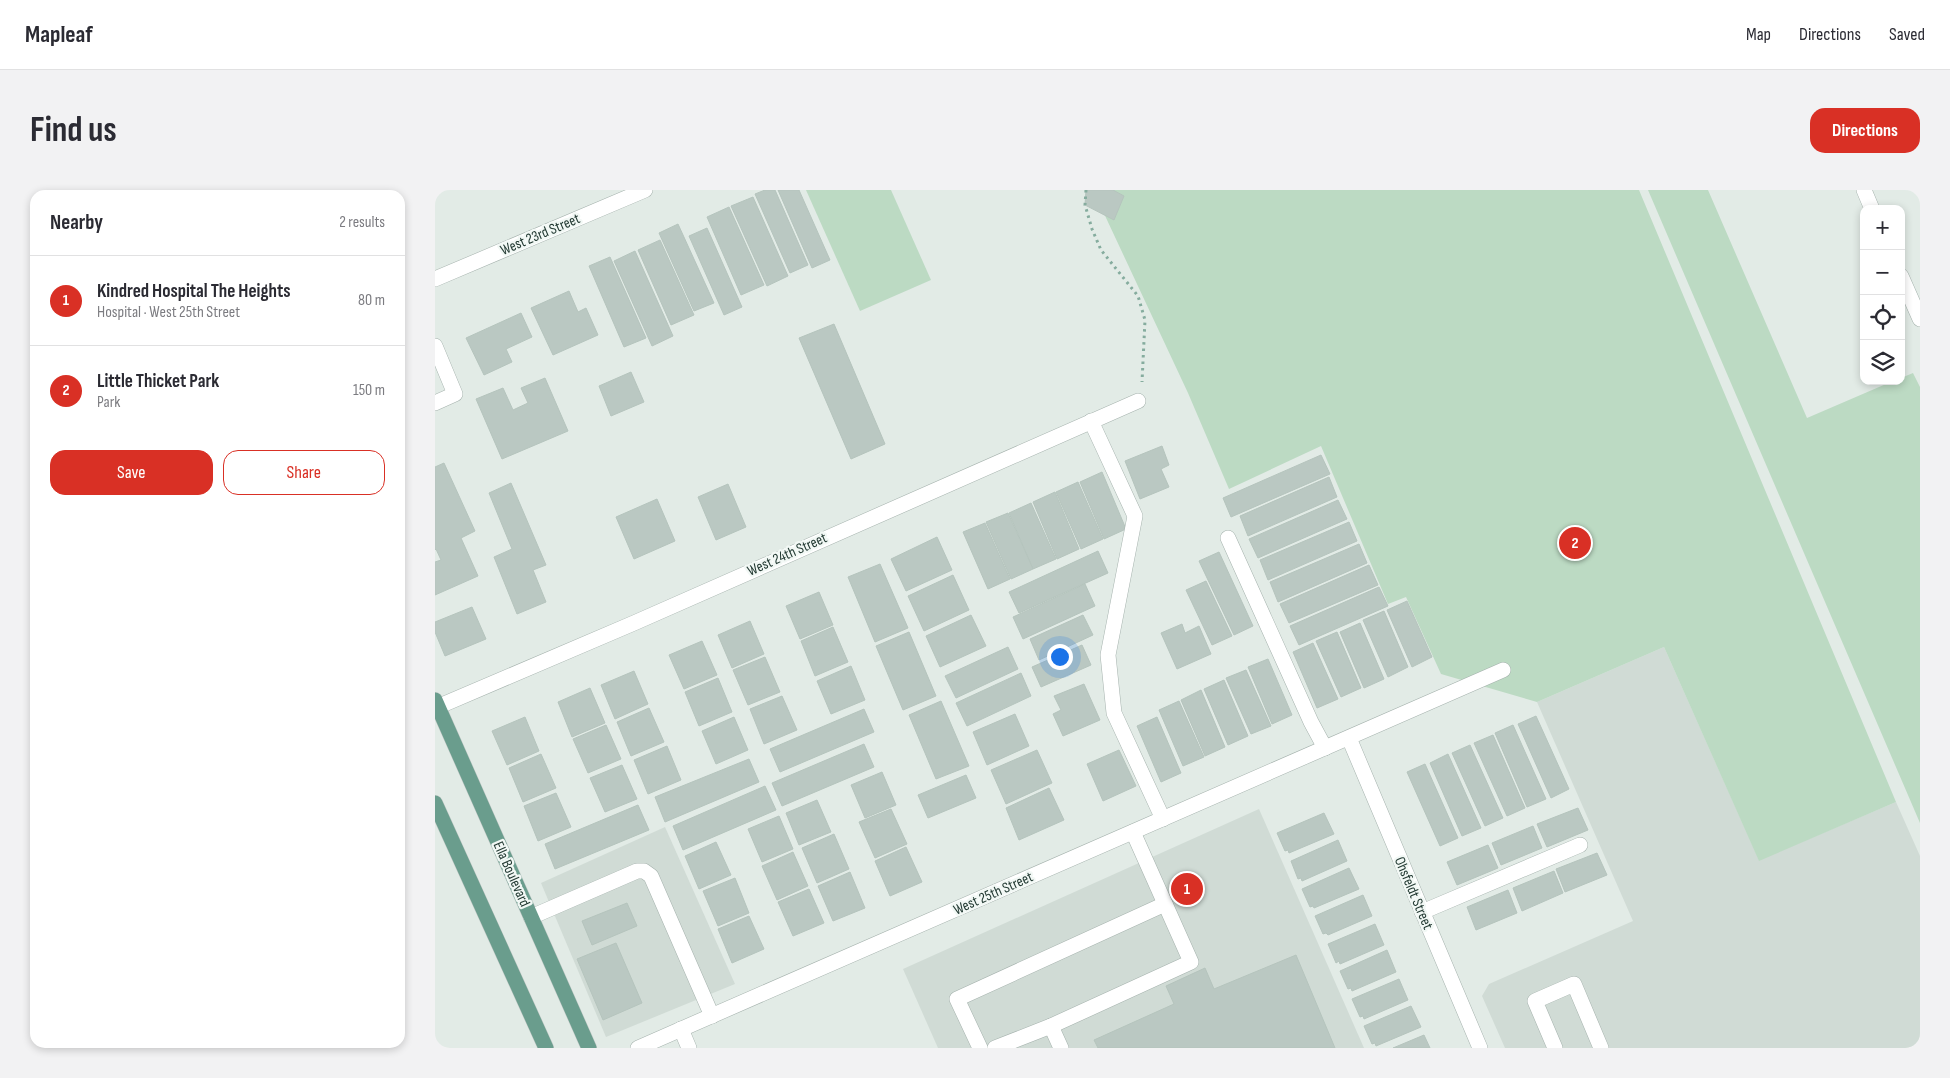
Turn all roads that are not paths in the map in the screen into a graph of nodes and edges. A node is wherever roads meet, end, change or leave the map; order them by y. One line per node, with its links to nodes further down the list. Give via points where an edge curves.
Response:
1 (645, 190): 4 (street, West 23rd Street)
2 (1864, 190): 3 (street)
3 (1870, 205)
4 (435, 279)
5 (1905, 285): 6 (street)
6 (1920, 319)
7 (435, 346): 9 (street, via 455,394)
8 (1138, 401): 10 (street, West 24th Street)
9 (435, 403)
10 (1091, 421): 13 (street, West 24th Street, via 634,623); 17 (street, via 1135,516 1108,655 1114,713)
11 (1228, 538): 15 (street)
12 (1503, 670): 14 (street, West 25th Street)
13 (436, 705): 22 (main road, Ella Boulevard)
14 (1349, 738): 15 (street, West 25th Street); 21 (street, Ohsfeldt Street)
15 (1325, 748): 17 (street, West 25th Street)
16 (435, 803): 26 (main road)
17 (1163, 819): 18 (street, West 25th Street)
18 (1133, 832): 20 (street); 23 (street, West 25th Street)
19 (1580, 845): 21 (street)
20 (1165, 904): 24 (street, via 1191,962); 30 (street, via 957,999)
21 (1422, 912): 33 (street, Ohsfeldt Street)
22 (531, 917): 23 (street, via 637,871 648,873); 27 (main road, Ella Boulevard)
23 (712, 1016): 25 (street, West 25th Street)
24 (1051, 1026): 31 (street); 32 (street)
25 (681, 1029): 28 (street, West 25th Street); 29 (street)
26 (546, 1048)
27 (589, 1048)
28 (638, 1048)
29 (689, 1048)
30 (980, 1048)
31 (995, 1048)
32 (1061, 1048)
33 (1480, 1048)
34 (1555, 1048): 35 (street, via 1535,1001 1574,984)
35 (1601, 1048)

